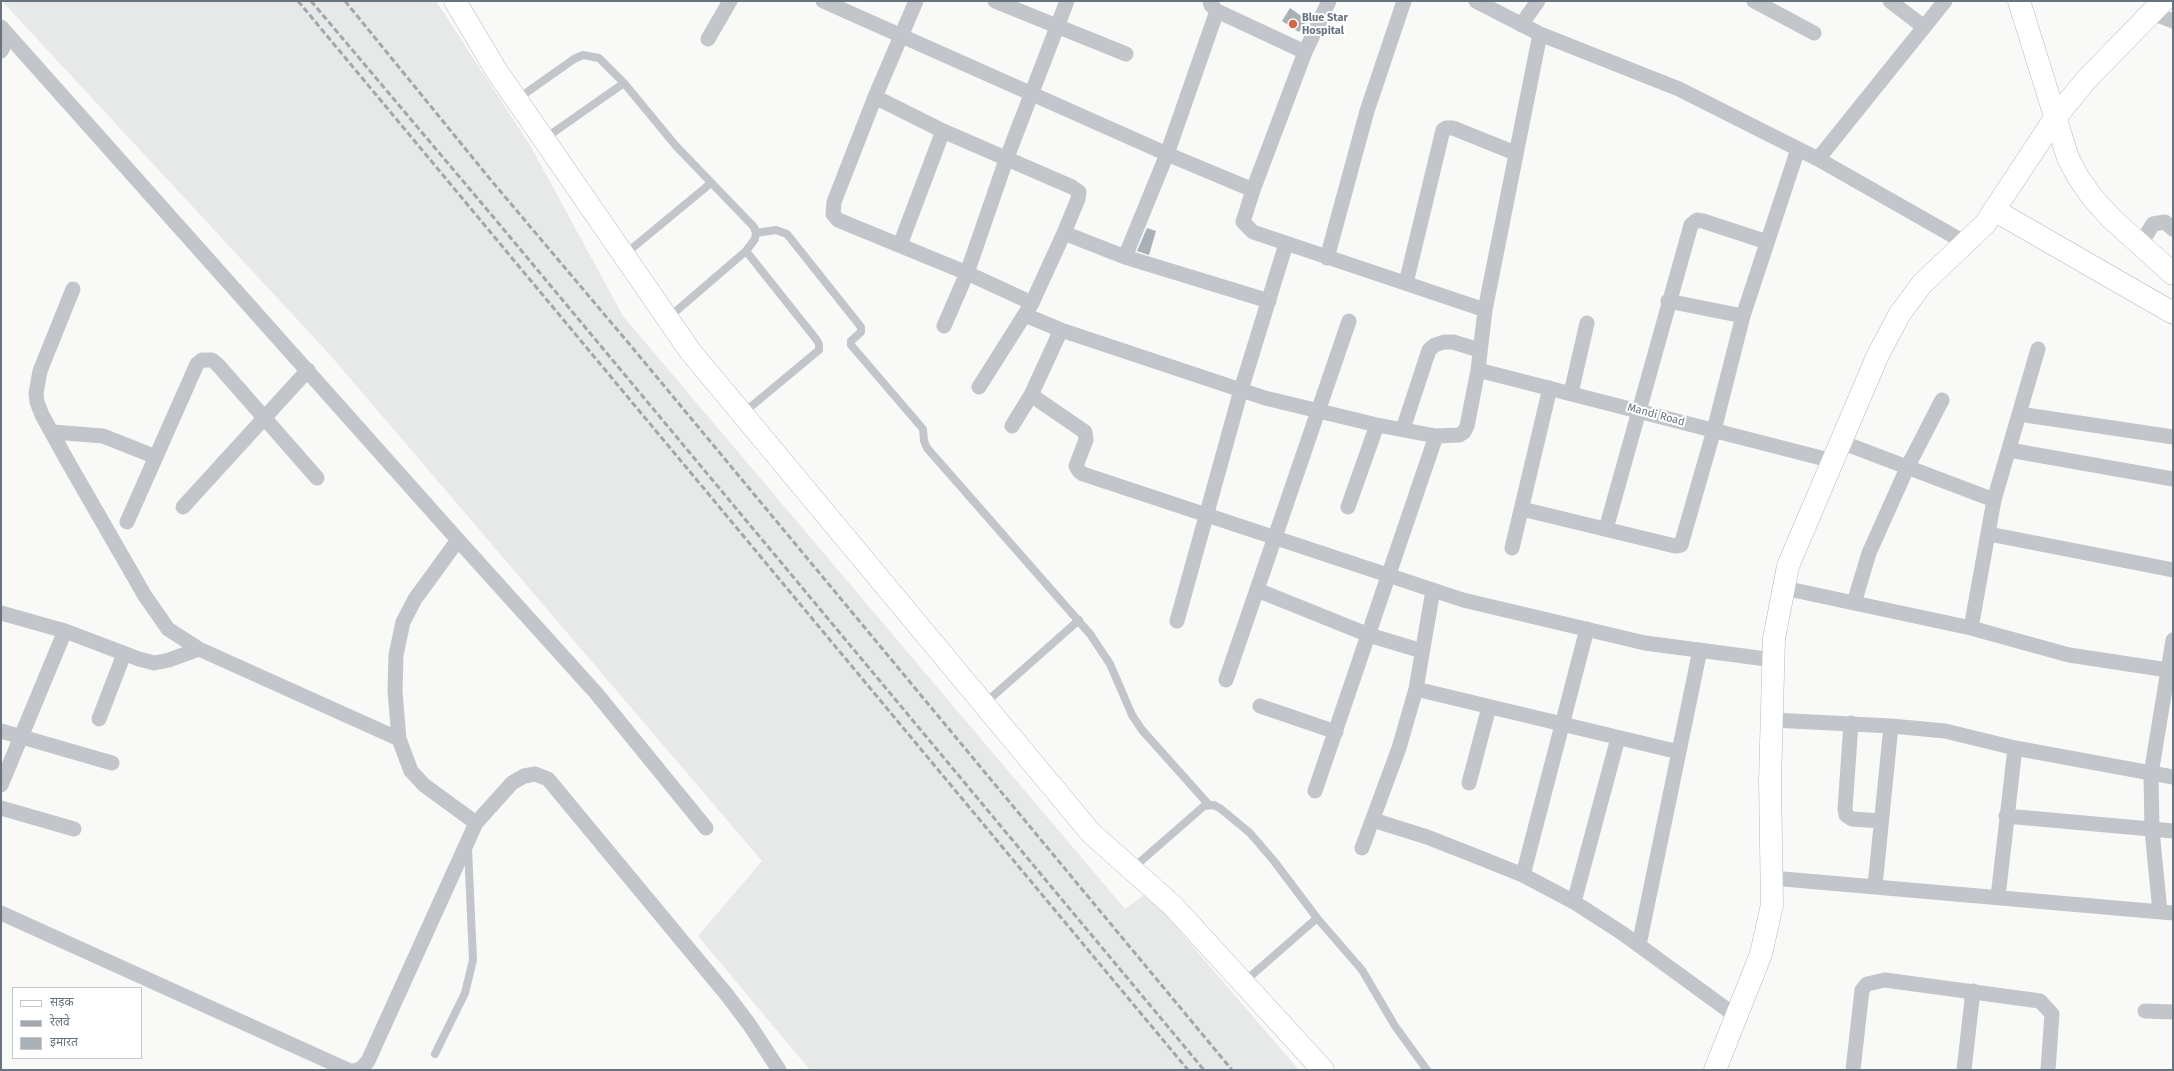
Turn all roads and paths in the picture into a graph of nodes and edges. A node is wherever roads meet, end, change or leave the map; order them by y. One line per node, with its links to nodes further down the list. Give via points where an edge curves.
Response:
1 (455, 1): 32 (street)
2 (730, 1): 25 (street)
3 (823, 1): 24 (street)
4 (916, 1): 24 (street)
5 (995, 1): 20 (street)
6 (1067, 1): 20 (street)
7 (1330, 1): 27 (street)
8 (1404, 1): 55 (street, via 1368,112)
9 (1476, 1): 18 (street)
10 (1538, 1): 18 (street)
11 (1890, 1): 19 (street)
12 (1945, 1): 19 (street)
13 (2019, 1): 33 (street)
14 (1758, 2): 22 (street)
15 (1214, 6): 27 (street); 38 (street)
16 (2158, 7): 17 (street); 33 (street, via 2086,80)
17 (2173, 21)
18 (1521, 25): 23 (street)
19 (1924, 27): 39 (street)
20 (1056, 28): 28 (street); 30 (street)
21 (5, 31): 26 (street); 73 (street)
22 (1814, 33)
23 (1540, 34): 36 (street, via 1679,89); 37 (street)
24 (901, 36): 30 (street); 31 (street)
25 (708, 39)
26 (1, 51)
27 (1305, 52): 42 (street)
28 (1126, 54)
29 (624, 83): 32 (lane, via 599,58 583,55); 35 (lane); 41 (lane, via 676,146)
30 (1031, 94): 38 (street); 40 (street)
31 (875, 97): 34 (street); 50 (street, via 834,202 833,214 838,220)
32 (516, 100): 35 (street)
33 (2055, 118): 43 (street); 51 (street, via 2068,158 2078,177 2092,197)
34 (943, 131): 40 (street); 50 (street)
35 (544, 140): 53 (street)
36 (1798, 149): 39 (street); 47 (street)
37 (1515, 153): 58 (street, via 1453,128 1443,130); 63 (street)
38 (1167, 154): 42 (street); 54 (street)
39 (1818, 159): 48 (street)
40 (1006, 160): 46 (street, via 1079,192); 56 (street)
41 (711, 183): 45 (lane); 53 (lane)
42 (1253, 190): 49 (street, via 1243,222 1246,227)
43 (1994, 210): 48 (street, via 1984,224); 64 (street)
44 (2173, 229): 51 (street, via 2165,222 2153,224)
45 (756, 233): 52 (lane, via 755,239); 117 (lane, via 776,230 787,234 861,327 862,330 851,345 923,429 927,448)
46 (1064, 233): 54 (street); 62 (street)
47 (1767, 242): 61 (street, via 1703,221 1693,222); 65 (street)
48 (1964, 242): 94 (street, via 1922,284 1899,315 1877,357)
49 (1286, 244): 55 (street); 60 (street)
50 (900, 245): 56 (street)
51 (2140, 245): 57 (street)
52 (746, 251): 66 (lane); 83 (lane, via 820,344 815,355)
53 (624, 255): 66 (street)
54 (1126, 256): 60 (street)
55 (1327, 258): 58 (street)
56 (967, 273): 62 (street); 69 (street)
57 (2173, 274)
58 (1406, 283): 63 (street)
59 (73, 289): 90 (street, via 37,383 37,402)
60 (1269, 301): 77 (street)
61 (1668, 301): 65 (street); 81 (street)
62 (1028, 309): 70 (street); 75 (street)
63 (1485, 310): 72 (street)
64 (2173, 313)
65 (1743, 316): 89 (street)
66 (668, 319): 83 (street, via 690,352)
67 (1349, 321): 82 (street)
68 (1587, 323): 78 (street)
69 (944, 326)
70 (1061, 330): 77 (street); 79 (street)
71 (2038, 349): 84 (street)
72 (1479, 350): 74 (street); 88 (street, via 1454,342 1444,342 1429,350)
73 (308, 370): 85 (street); 108 (street)
74 (1478, 370): 76 (street, Mandi Road); 91 (street, via 1464,432 1459,435)
75 (979, 387)
76 (1550, 388): 78 (street, Mandi Road); 102 (street)
77 (1241, 390): 82 (street); 103 (street)
78 (1571, 393): 81 (street, Mandi Road)
79 (1031, 395): 87 (street); 103 (street, via 1086,432 1086,440 1076,466 1079,471)
80 (1942, 400): 96 (street)
81 (1639, 410): 89 (street, Mandi Road); 105 (street)
82 (1319, 412): 86 (street); 107 (street)
83 (741, 414): 132 (street)
84 (2019, 414): 92 (street); 93 (street)
85 (265, 418): 95 (street, via 218,365 212,360 202,360 197,364); 97 (street); 100 (street)
86 (1377, 425): 88 (street); 101 (street)
87 (1012, 426)
88 (1403, 429): 91 (street)
89 (1714, 430): 94 (street, Mandi Road); 105 (street, via 1681,545 1675,546)
90 (53, 432): 95 (street, via 103,436); 124 (street, via 141,589 159,616 168,629)
91 (1436, 436): 111 (street)
92 (2173, 437)
93 (2009, 450): 98 (street); 99 (street)
94 (1837, 452): 96 (street, Mandi Road); 112 (street, via 1788,566)
95 (156, 457): 104 (street)
96 (1908, 466): 99 (street, Mandi Road); 115 (street, via 1869,553)
97 (317, 478)
98 (2173, 479)
99 (1994, 500): 106 (street)
100 (183, 507)
101 (1348, 508)
102 (1522, 509): 105 (street); 109 (street)
103 (1208, 514): 107 (street); 118 (street)
104 (127, 522)
105 (1606, 529)
106 (1989, 534): 110 (street); 119 (street)
107 (1275, 539): 111 (street); 113 (street)
108 (458, 540): 144 (street, via 415,599 403,622 396,655 395,691); 159 (street, via 596,692)
109 (1512, 548)
110 (2173, 570)
111 (1389, 576): 114 (street); 122 (street)
112 (1784, 588): 115 (street); 128 (street, via 1774,639)
113 (1257, 590): 122 (street); 130 (street)
114 (1433, 590): 120 (street, via 1463,600); 125 (street)
115 (1854, 603): 119 (street)
116 (1, 614): 121 (street)
117 (1079, 620): 132 (lane); 153 (lane, via 1110,664 1132,715 1142,730)
118 (1177, 621)
119 (1971, 628): 129 (street, via 2069,655)
120 (1587, 629): 126 (street, via 1645,643); 138 (street)
121 (65, 631): 127 (street); 142 (street)
122 (1369, 635): 125 (street); 141 (street)
123 (2173, 640): 129 (street)
124 (199, 649): 127 (street, via 154,663); 144 (street)
125 (1422, 650): 131 (street)
126 (1700, 650): 128 (street); 146 (street)
127 (124, 654): 135 (street)
128 (1774, 660): 136 (street)
129 (2168, 670): 148 (street)
130 (1226, 680)
131 (1416, 689): 134 (street); 156 (street, via 1399,748)
132 (984, 704): 165 (street, via 1091,833)
133 (1260, 706): 141 (street)
134 (1489, 707): 138 (street); 150 (street)
135 (99, 719)
136 (1772, 720): 137 (street); 167 (street)
137 (1851, 723): 139 (street); 157 (street, via 1846,815 1852,819)
138 (1563, 726): 143 (street); 166 (street)
139 (1891, 726): 145 (street, via 1944,731); 157 (street)
140 (1, 731): 142 (street)
141 (1336, 732): 152 (street)
142 (21, 737): 147 (street); 151 (street)
143 (1618, 738): 146 (street); 170 (street)
144 (399, 739): 158 (street, via 411,771 424,785)
145 (2015, 748): 148 (street); 155 (street)
146 (1679, 752): 174 (street)
147 (112, 763)
148 (2151, 774): 149 (street); 161 (street)
149 (2173, 777)
150 (1469, 783)
151 (1, 785)
152 (1316, 791)
153 (1209, 805): 165 (lane, via 1204,806); 173 (lane, via 1222,809 1250,833)
154 (1, 808): 160 (street)
155 (2006, 816): 161 (street); 169 (street)
156 (1373, 820): 164 (street); 166 (street, via 1427,837)
157 (1881, 821): 168 (street)
158 (476, 823): 163 (street); 183 (street, via 512,782 535,774 548,779 739,1010)
159 (706, 828)
160 (74, 829)
161 (2152, 830): 162 (street); 171 (street)
162 (2173, 831)
163 (468, 841): 180 (lane, via 472,960 465,993); 182 (street, via 368,1061 361,1069)
164 (1362, 848)
165 (1132, 869): 175 (street, via 1173,906)
166 (1523, 875): 170 (street)
167 (1772, 878): 168 (street); 179 (street, via 1772,905 1761,954)
168 (1876, 886): 169 (street)
169 (1998, 897): 171 (street)
170 (1574, 902): 174 (street)
171 (2167, 912)
172 (1, 913): 181 (street)
173 (1317, 918): 175 (lane); 185 (lane, via 1362,970 1395,1026)
174 (1639, 945): 179 (street)
175 (1243, 983): 184 (street)
176 (1973, 991): 187 (street, via 1885,980 1867,984 1862,990); 188 (street); 189 (street, via 2035,999 2047,1008 2052,1014)
177 (2145, 1011): 178 (street)
178 (2173, 1012)
179 (1736, 1016): 186 (street)
180 (435, 1054)
181 (348, 1070)
182 (356, 1070)
183 (779, 1070)
184 (1323, 1070)
185 (1427, 1070)
186 (1715, 1070)
187 (1853, 1070)
188 (1964, 1070)
189 (2048, 1070)

